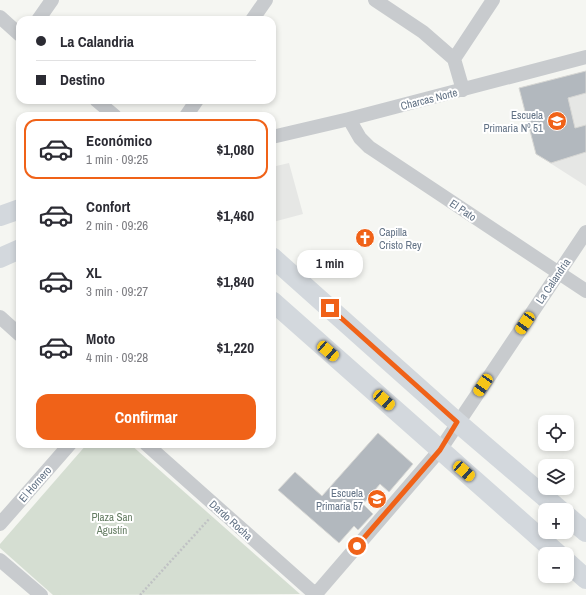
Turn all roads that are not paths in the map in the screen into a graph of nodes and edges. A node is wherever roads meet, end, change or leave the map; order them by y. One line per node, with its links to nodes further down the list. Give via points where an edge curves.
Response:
1 (52, 0): 5 (street)
2 (266, 0): 6 (street)
3 (375, 0): 10 (street, via 423,32)
4 (493, 0): 10 (street)
5 (41, 16)
6 (255, 16)
7 (0, 17): 8 (street)
8 (16, 31)
9 (586, 57): 11 (street, Charcas Norte)
10 (454, 59): 11 (street)
11 (463, 90): 14 (street, Charcas Norte)
12 (101, 104): 13 (street)
13 (110, 112)
14 (349, 119): 15 (street, Charcas Norte); 22 (street, El Pato, via 360,138 369,147)
15 (276, 135)
16 (16, 210): 17 (main road)
17 (0, 216)
18 (586, 232): 22 (street, La Calandria)
19 (16, 251): 20 (main road)
20 (0, 258)
21 (276, 261): 27 (main road)
22 (558, 273): 23 (street, El Pato); 27 (street, La Calandria)
23 (586, 291)
24 (276, 305): 30 (main road)
25 (0, 317): 26 (street)
26 (16, 331)
27 (457, 422): 30 (street, La Calandria); 31 (main road)
28 (66, 448): 33 (street, El Hornero)
29 (150, 448): 40 (street, Dardo Rocha)
30 (440, 450): 35 (main road); 40 (street, La Calandria)
31 (552, 503)
32 (574, 522): 34 (main road)
33 (0, 524)
34 (586, 532)
35 (550, 547)
36 (0, 560): 39 (street)
37 (574, 568): 38 (main road)
38 (586, 579)
39 (40, 595)
40 (316, 595)

